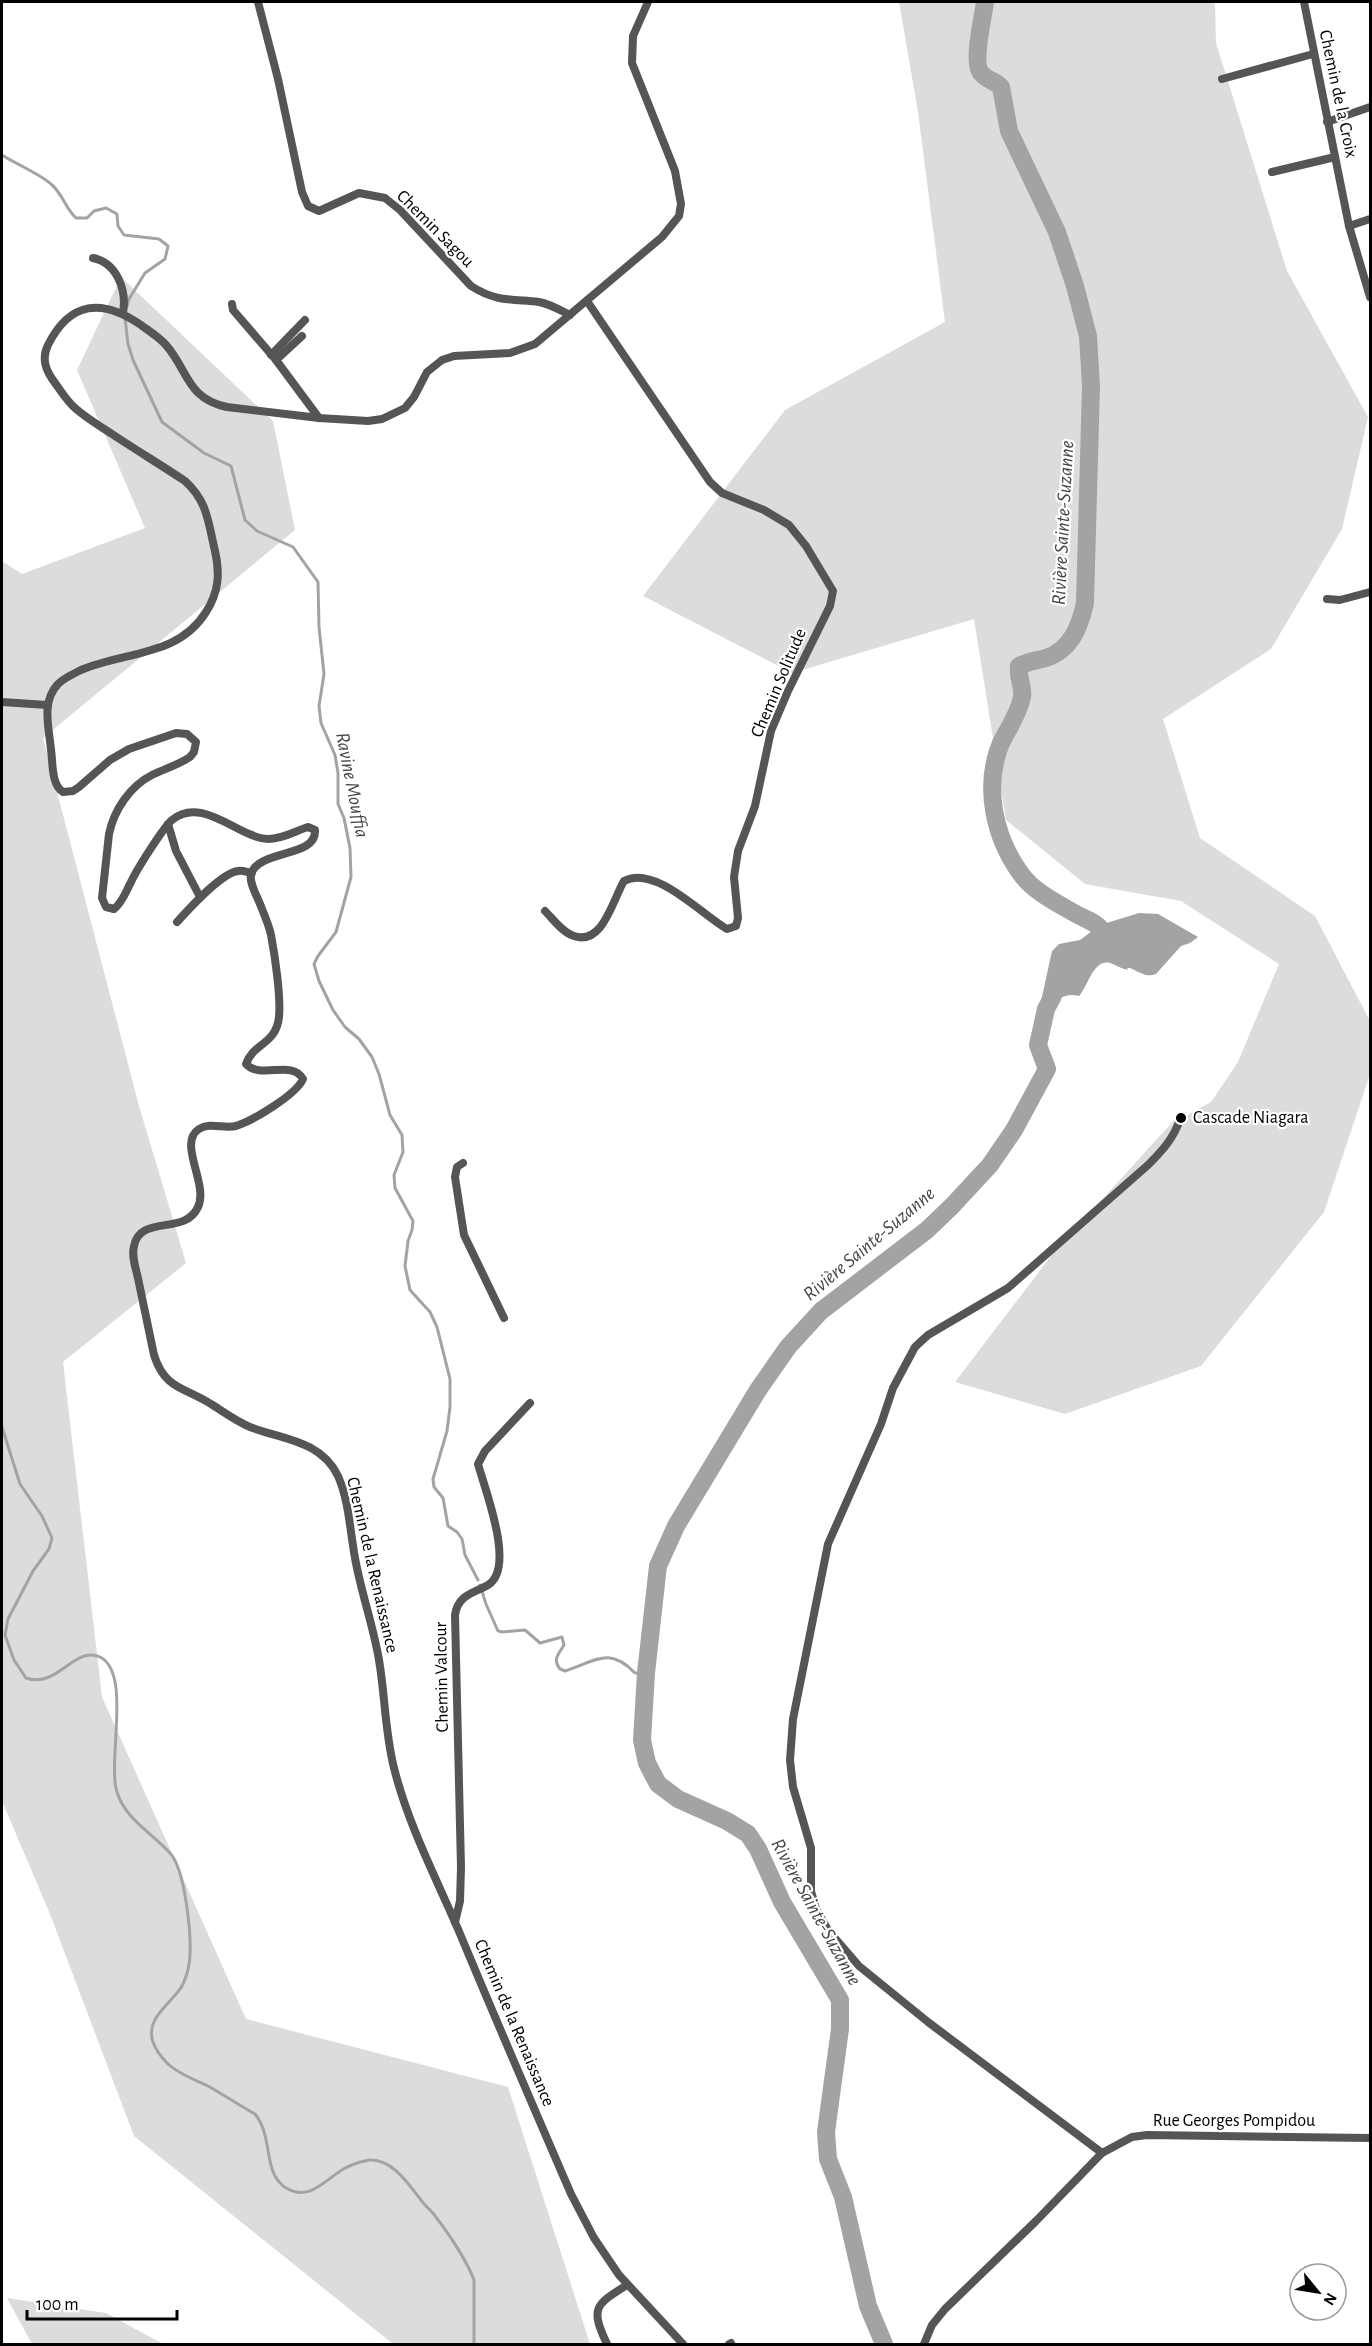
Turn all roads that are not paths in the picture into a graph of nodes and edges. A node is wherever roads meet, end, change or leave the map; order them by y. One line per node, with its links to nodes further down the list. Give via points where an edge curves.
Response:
1 (258, 2): 17 (street, Chemin Sagou, via 308,206 319,211 359,193 385,198 471,286 485,295 540,302)
2 (648, 2): 14 (street, via 633,36 632,63 675,171 681,204 679,216 662,237)
3 (1304, 2): 4 (street, Chemin de la Croix)
4 (1313, 54): 5 (street); 7 (street, Chemin de la Croix)
5 (1222, 80)
6 (1371, 107): 7 (street)
7 (1327, 122): 8 (street, Chemin de la Croix)
8 (1335, 157): 9 (street); 11 (street, Chemin de la Croix)
9 (1272, 172)
10 (1371, 219): 11 (street)
11 (1349, 226): 13 (street, Chemin de la Croix)
12 (93, 258): 16 (street, via 106,263 117,278 124,295)
13 (1371, 297)
14 (587, 301): 17 (street); 29 (street, Chemin Solitude, via 710,482 722,493 789,525 833,591 830,606 771,731 755,806 738,851 734,877 736,926 727,929 675,890 635,878 624,881 602,927 584,938 574,936)
15 (232, 304): 20 (street)
16 (123, 313): 21 (street, via 166,344 192,387 208,401 227,407); 25 (street, via 96,307 73,313 51,340 45,365 79,412 196,492 206,509 218,583 205,615 177,641 71,675 60,682)
17 (570, 315): 21 (street, via 527,348 442,360 427,372 410,403 389,417 368,421)
18 (305, 320): 20 (street)
19 (302, 336): 20 (street)
20 (273, 358): 21 (street)
21 (319, 418)
22 (1371, 592): 23 (street, via 1340,600)
23 (1327, 599)
24 (2, 702): 25 (street)
25 (47, 705): 26 (street, via 56,786 63,792 79,788 110,759 129,749 176,733 187,734 196,742 190,757 143,780 118,810 109,834 102,898 106,907 114,909 119,905)
26 (168, 824): 27 (street, via 192,813 214,817 269,839 308,827 315,830 314,838 306,846 261,862); 28 (street, via 176,851)
27 (252, 873): 28 (street, via 231,873); 35 (street, Chemin de la Renaissance, via 250,880 271,933 280,1007 275,1033 246,1064 258,1071 291,1071 303,1079 287,1097 244,1122 207,1126 193,1135 191,1144 202,1192 199,1206 183,1222 143,1230 137,1235 133,1253 154,1354 165,1378 249,1427 297,1440 330,1463 338,1476 378,1657 393,1767)
28 (200, 897): 30 (street)
29 (545, 911)
30 (177, 922)
31 (1180, 1119): 37 (street, via 1164,1149 1148,1165 1008,1288 928,1335 915,1347 893,1388 828,1544 792,1719 793,1787 811,1848 811,1891 828,1930 868,1973 928,2022)
32 (463, 1163): 33 (street, via 457,1167 455,1177 464,1235)
33 (504, 1318)
34 (530, 1403): 35 (street, Chemin Valcour, via 485,1451 478,1464 497,1532 499,1569 490,1584 461,1599 455,1615 461,1867)
35 (455, 1922): 38 (street, Chemin de la Renaissance, via 571,2194 602,2252)
36 (1371, 2138): 37 (street, Rue Georges Pompidou, via 1147,2135)
37 (1102, 2152): 41 (street, via 945,2309)
38 (627, 2285): 39 (street, via 599,2306 597,2319); 40 (street, Chemin de la Renaissance)
39 (607, 2344)
40 (683, 2344)
41 (924, 2344)

